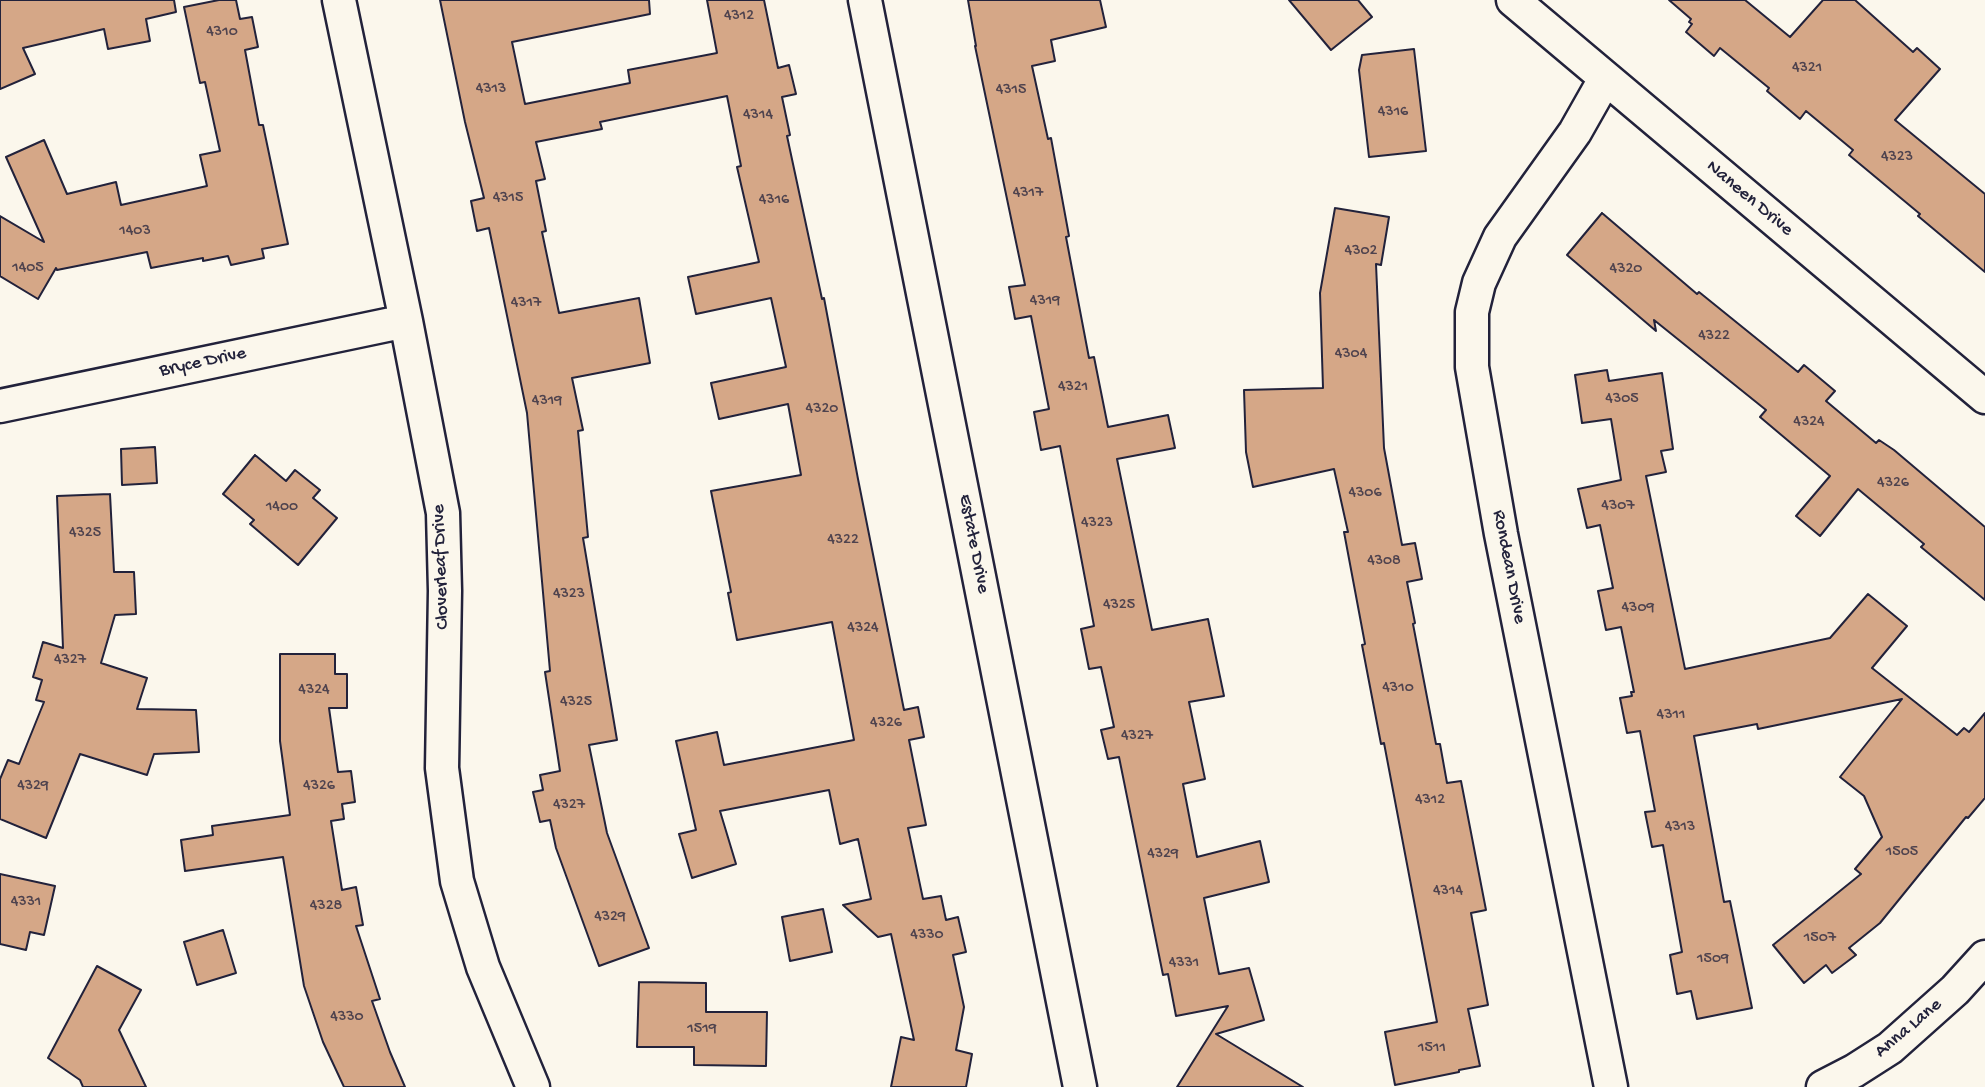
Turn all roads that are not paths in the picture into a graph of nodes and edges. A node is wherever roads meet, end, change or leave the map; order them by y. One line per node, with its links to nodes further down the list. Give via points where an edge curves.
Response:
1 (339, 0): 5 (street, Cloverleaf Drive)
2 (865, 0): 10 (street, Estate Drive)
3 (1513, 0): 4 (street, Naneen Drive)
4 (1605, 79): 6 (street, Naneen Drive); 11 (street, Rondean Drive, via 1575,132 1494,248 1472,312 1472,367)
5 (406, 321): 7 (street, Bryce Drive); 9 (street, Cloverleaf Drive, via 443,513 442,768 457,881 483,967)
6 (1985, 397)
7 (0, 406)
8 (1985, 957): 12 (street, Anna Lane, via 1890,1048)
9 (533, 1087)
10 (1080, 1087)
11 (1611, 1087)
12 (1823, 1087)

